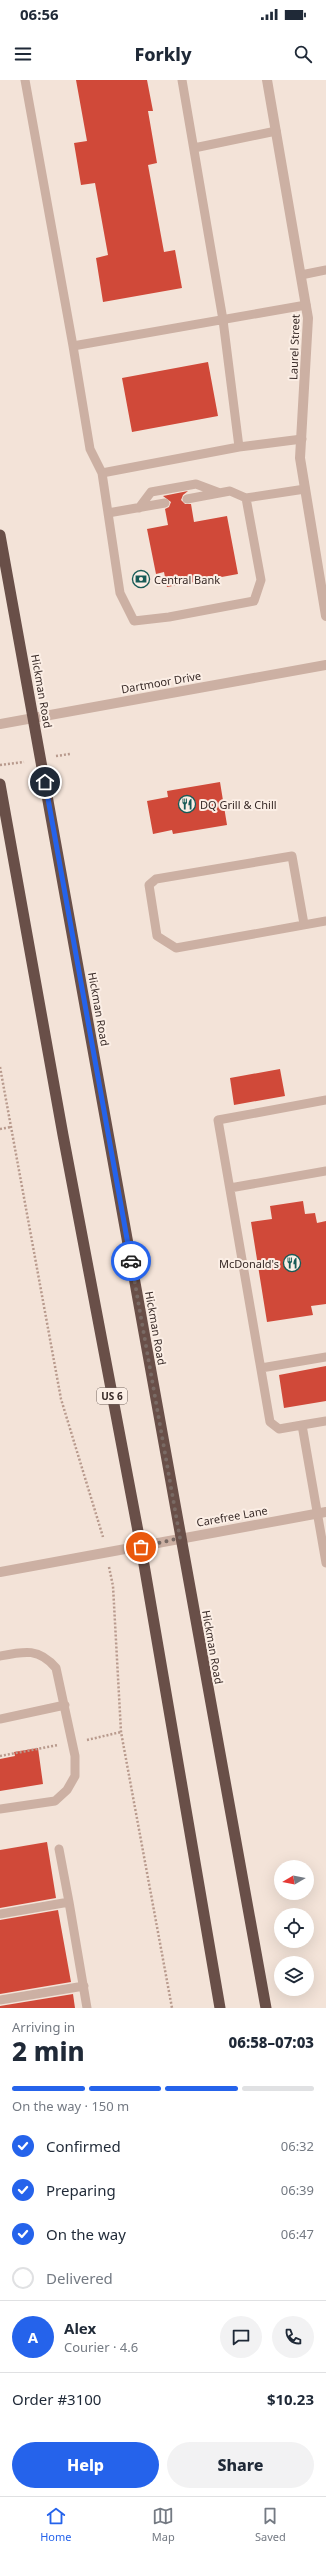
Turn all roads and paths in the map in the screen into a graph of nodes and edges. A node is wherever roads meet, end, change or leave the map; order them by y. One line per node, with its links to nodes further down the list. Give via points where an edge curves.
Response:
1 (25, 80): 10 (lane)
2 (182, 80): 5 (lane)
3 (267, 80): 4 (street, Laurel Street)
4 (276, 131): 5 (lane); 7 (street, Laurel Street)
5 (194, 148): 9 (lane)
6 (326, 270): 7 (lane)
7 (301, 275): 8 (street, Laurel Street)
8 (306, 305): 9 (lane); 11 (street, Laurel Street, via 308,318)
9 (223, 320): 10 (lane); 12 (lane)
10 (73, 346): 13 (lane, via 90,449)
11 (302, 439): 12 (lane); 14 (street, Laurel Street, via 300,458)
12 (239, 446): 13 (lane)
13 (102, 473): 20 (lane)
14 (305, 489): 16 (lane); 22 (street, Laurel Street)
15 (220, 493): 16 (lane, via 230,491); 17 (lane); 19 (lane, via 196,484 151,492)
16 (246, 498): 20 (lane, via 260,580 254,601 134,621 120,593)
17 (187, 499)
18 (165, 503): 19 (lane)
19 (139, 508): 20 (lane)
20 (108, 513)
21 (0, 535): 25 (highway, Hickman Road)
22 (324, 589): 23 (street, Laurel Street)
23 (326, 616)
24 (326, 665): 25 (street, Dartmoor Drive)
25 (33, 717): 26 (street, Dartmoor Drive); 41 (highway, Hickman Road)
26 (0, 724)
27 (0, 784): 42 (highway, US 6, via 62,1135)
28 (326, 921): 29 (lane)
29 (304, 924): 29 (lane, via 292,856 156,879 148,885 157,936 176,948)
30 (0, 1067): 32 (path)
31 (326, 1100): 35 (lane, via 218,1120)
32 (11, 1127): 33 (path); 43 (path, via 61,1399)
33 (0, 1129)
34 (326, 1171): 35 (lane)
35 (230, 1188): 37 (lane)
36 (326, 1357): 37 (lane)
37 (261, 1368): 39 (lane, via 270,1422 279,1429)
38 (326, 1421): 39 (lane)
39 (302, 1425): 40 (lane)
40 (322, 1512): 41 (street, Carefree Lane); 44 (lane)
41 (180, 1538): 42 (street, Carefree Lane); 58 (highway, Hickman Road)
42 (141, 1547): 43 (street, Carefree Lane); 57 (highway, US 6)
43 (107, 1553): 45 (street, Carefree Lane); 56 (path, via 113,1586 121,1732)
44 (326, 1563)
45 (0, 1572)
46 (0, 1656): 47 (lane, via 36,1652 48,1659 56,1668)
47 (65, 1705): 48 (lane); 49 (lane, via 75,1756 75,1776 67,1790 55,1801)
48 (0, 1719)
49 (0, 1809)
50 (60, 1849): 51 (lane)
51 (69, 1902): 52 (lane); 53 (lane)
52 (0, 1914)
53 (84, 1986): 54 (lane); 55 (lane)
54 (0, 2000)
55 (88, 2008)
56 (172, 2008)
57 (220, 2008)
58 (266, 2008)

